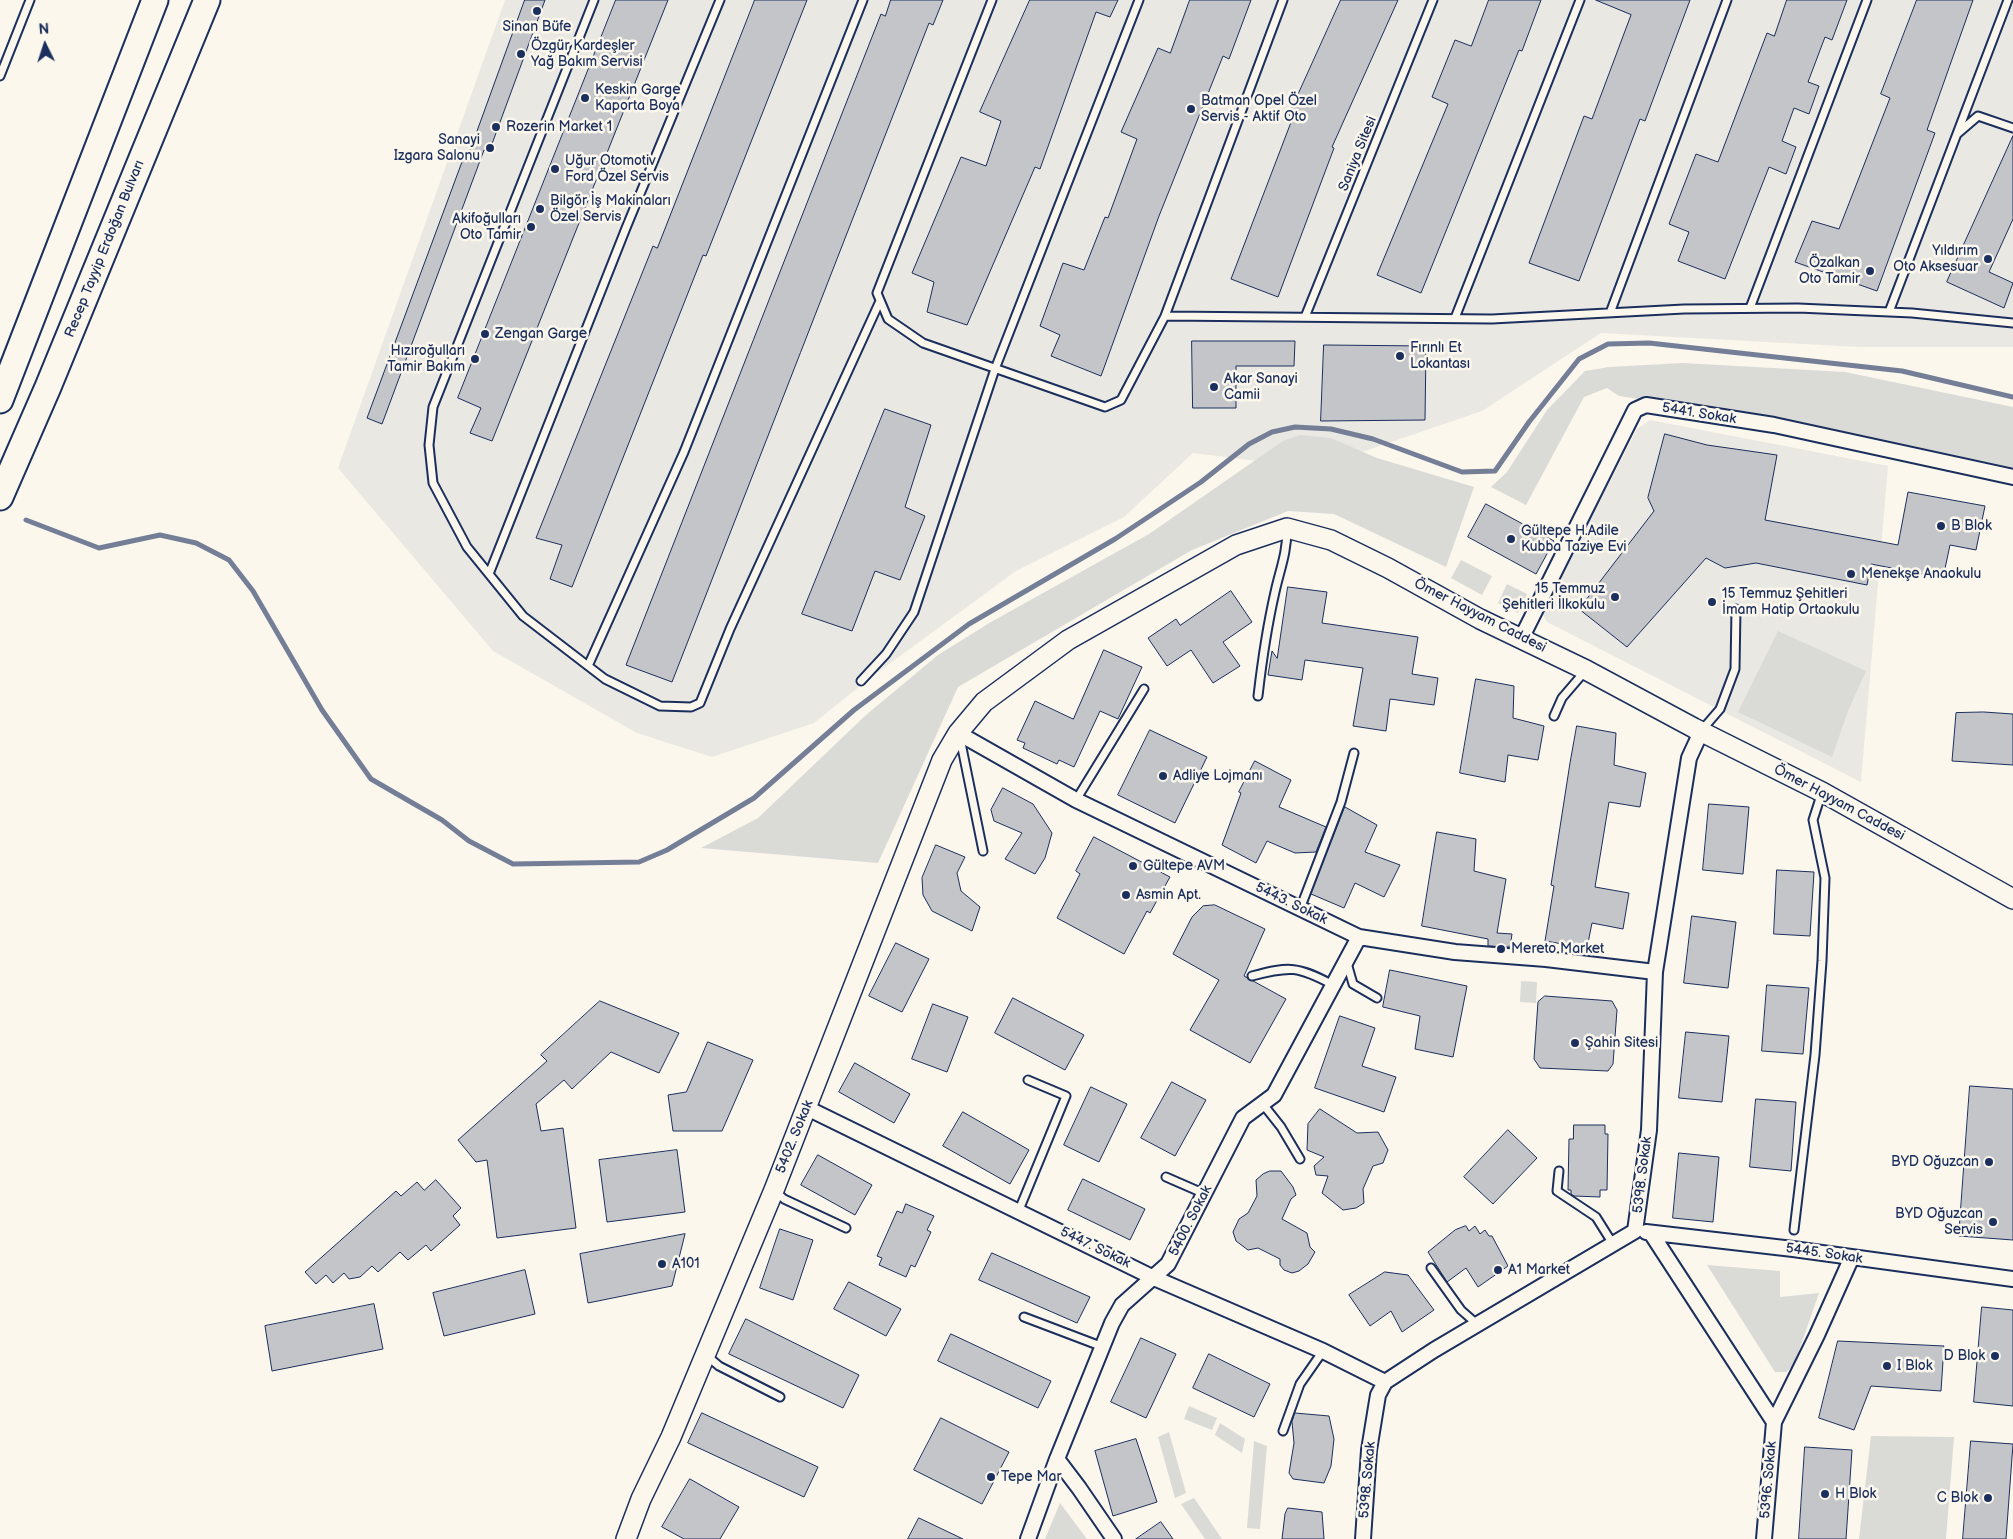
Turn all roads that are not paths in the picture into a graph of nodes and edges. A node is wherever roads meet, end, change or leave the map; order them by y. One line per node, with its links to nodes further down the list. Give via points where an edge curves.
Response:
1 (30, 0): 15 (lane)
2 (155, 0): 27 (highway)
3 (207, 0): 29 (highway, Recep Tayyip Erdoğan Bulvarı, via 48,387)
4 (594, 0): 31 (lane, via 433,408 429,445 433,483 467,547)
5 (720, 0): 31 (lane)
6 (863, 0): 34 (lane, via 684,452)
7 (992, 0): 18 (lane, via 877,293)
8 (1139, 0): 26 (lane)
9 (1283, 0): 22 (lane)
10 (1433, 0): 23 (lane, Saniya Sitesi)
11 (1580, 0): 24 (lane)
12 (1727, 0): 21 (lane)
13 (1867, 0): 19 (lane)
14 (2008, 0): 17 (lane)
15 (0, 76)
16 (2013, 128): 17 (lane, via 1978,116)
17 (1956, 134): 20 (lane)
18 (880, 301): 26 (lane, via 888,320 923,343); 34 (lane, via 730,630 700,704 691,707 660,706 604,679)
19 (1750, 308): 20 (lane); 21 (lane)
20 (1889, 312): 25 (lane)
21 (1610, 313): 24 (lane)
22 (1165, 316): 23 (lane); 26 (lane, via 1120,400 1105,407)
23 (1305, 317): 24 (lane)
24 (1455, 318)
25 (2013, 323)
26 (996, 369): 36 (lane, via 914,612 886,654)
27 (0, 400)
28 (2013, 477): 33 (street, 5441. Sokak, via 1774,426 1646,405 1636,410)
29 (0, 494)
30 (1287, 528): 33 (street, Ömer Hayyam Caddesi, via 1331,540); 38 (lane, via 1287,551 1264,646); 41 (street, via 1236,546 1068,640 984,702)
31 (489, 574): 34 (lane, via 523,616)
32 (1736, 609): 40 (lane, via 1735,669 1720,709)
33 (1521, 639): 35 (street, Ömer Hayyam Caddesi)
34 (588, 666)
35 (1586, 670): 39 (lane, via 1562,698); 40 (street, Ömer Hayyam Caddesi)
36 (861, 681)
37 (1144, 689): 44 (lane)
38 (1258, 696)
39 (1554, 716)
40 (1701, 732): 43 (street, Ömer Hayyam Caddesi); 50 (street, 5398. Sokak, via 1689,758)
41 (958, 733): 44 (street, 5443. Sokak); 45 (lane); 56 (street, 5402. Sokak, via 942,760)
42 (1354, 753): 47 (lane, via 1341,802)
43 (1822, 792): 46 (street, Ömer Hayyam Caddesi); 64 (lane, via 1813,820 1826,878 1822,961 1815,1055)
44 (1076, 800): 47 (street, 5443. Sokak)
45 (983, 851)
46 (2013, 899)
47 (1300, 909): 48 (street, 5443. Sokak)
48 (1359, 937): 49 (street, 5400. Sokak); 50 (street, 5443. Sokak, via 1454,952)
49 (1346, 963): 52 (street, 5400. Sokak); 53 (lane, via 1354,984)
50 (1655, 972): 65 (street, 5398. Sokak, via 1649,1130)
51 (1252, 976): 52 (lane, via 1281,968 1296,969)
52 (1332, 985): 55 (street, 5400. Sokak, via 1274,1095)
53 (1378, 998)
54 (1028, 1080): 62 (lane, via 1066,1096)
55 (1262, 1104): 57 (lane, via 1281,1127); 61 (street, 5400. Sokak, via 1243,1118)
56 (807, 1108): 60 (street, 5402. Sokak); 62 (street, 5447. Sokak)
57 (1300, 1159)
58 (1559, 1172): 67 (lane, via 1557,1191 1596,1218)
59 (1166, 1178): 61 (lane)
60 (774, 1190): 63 (lane, via 784,1199); 76 (street, 5402. Sokak)
61 (1205, 1194): 70 (street, 5400. Sokak, via 1178,1248)
62 (1019, 1210): 70 (street, 5447. Sokak)
63 (846, 1228)
64 (1794, 1230)
65 (1635, 1231): 66 (street, 5445. Sokak); 67 (street, 5398. Sokak)
66 (1651, 1233): 68 (street, 5445. Sokak); 79 (street)
67 (1613, 1244): 73 (street, 5398. Sokak)
68 (1851, 1258): 71 (street, 5445. Sokak); 79 (street)
69 (1431, 1268): 73 (lane, via 1461,1310)
70 (1154, 1278): 74 (street, 5400. Sokak, via 1122,1305); 75 (street, 5447. Sokak)
71 (2013, 1279)
72 (1024, 1318): 74 (lane)
73 (1478, 1325): 77 (street, 5398. Sokak)
74 (1103, 1347): 81 (street, 5400. Sokak)
75 (1323, 1351): 77 (street, 5447. Sokak); 80 (lane, via 1300,1384)
76 (706, 1355): 78 (lane, via 719,1366); 82 (street, 5402. Sokak)
77 (1385, 1382): 85 (street, 5398. Sokak, via 1378,1395 1370,1450)
78 (780, 1397)
79 (1774, 1422): 86 (street, 5396. Sokak)
80 (1283, 1431)
81 (1057, 1459): 83 (street, 5400. Sokak); 84 (street)
82 (626, 1539)
83 (1028, 1539)
84 (1114, 1539)
85 (1363, 1539)
86 (1764, 1539)

